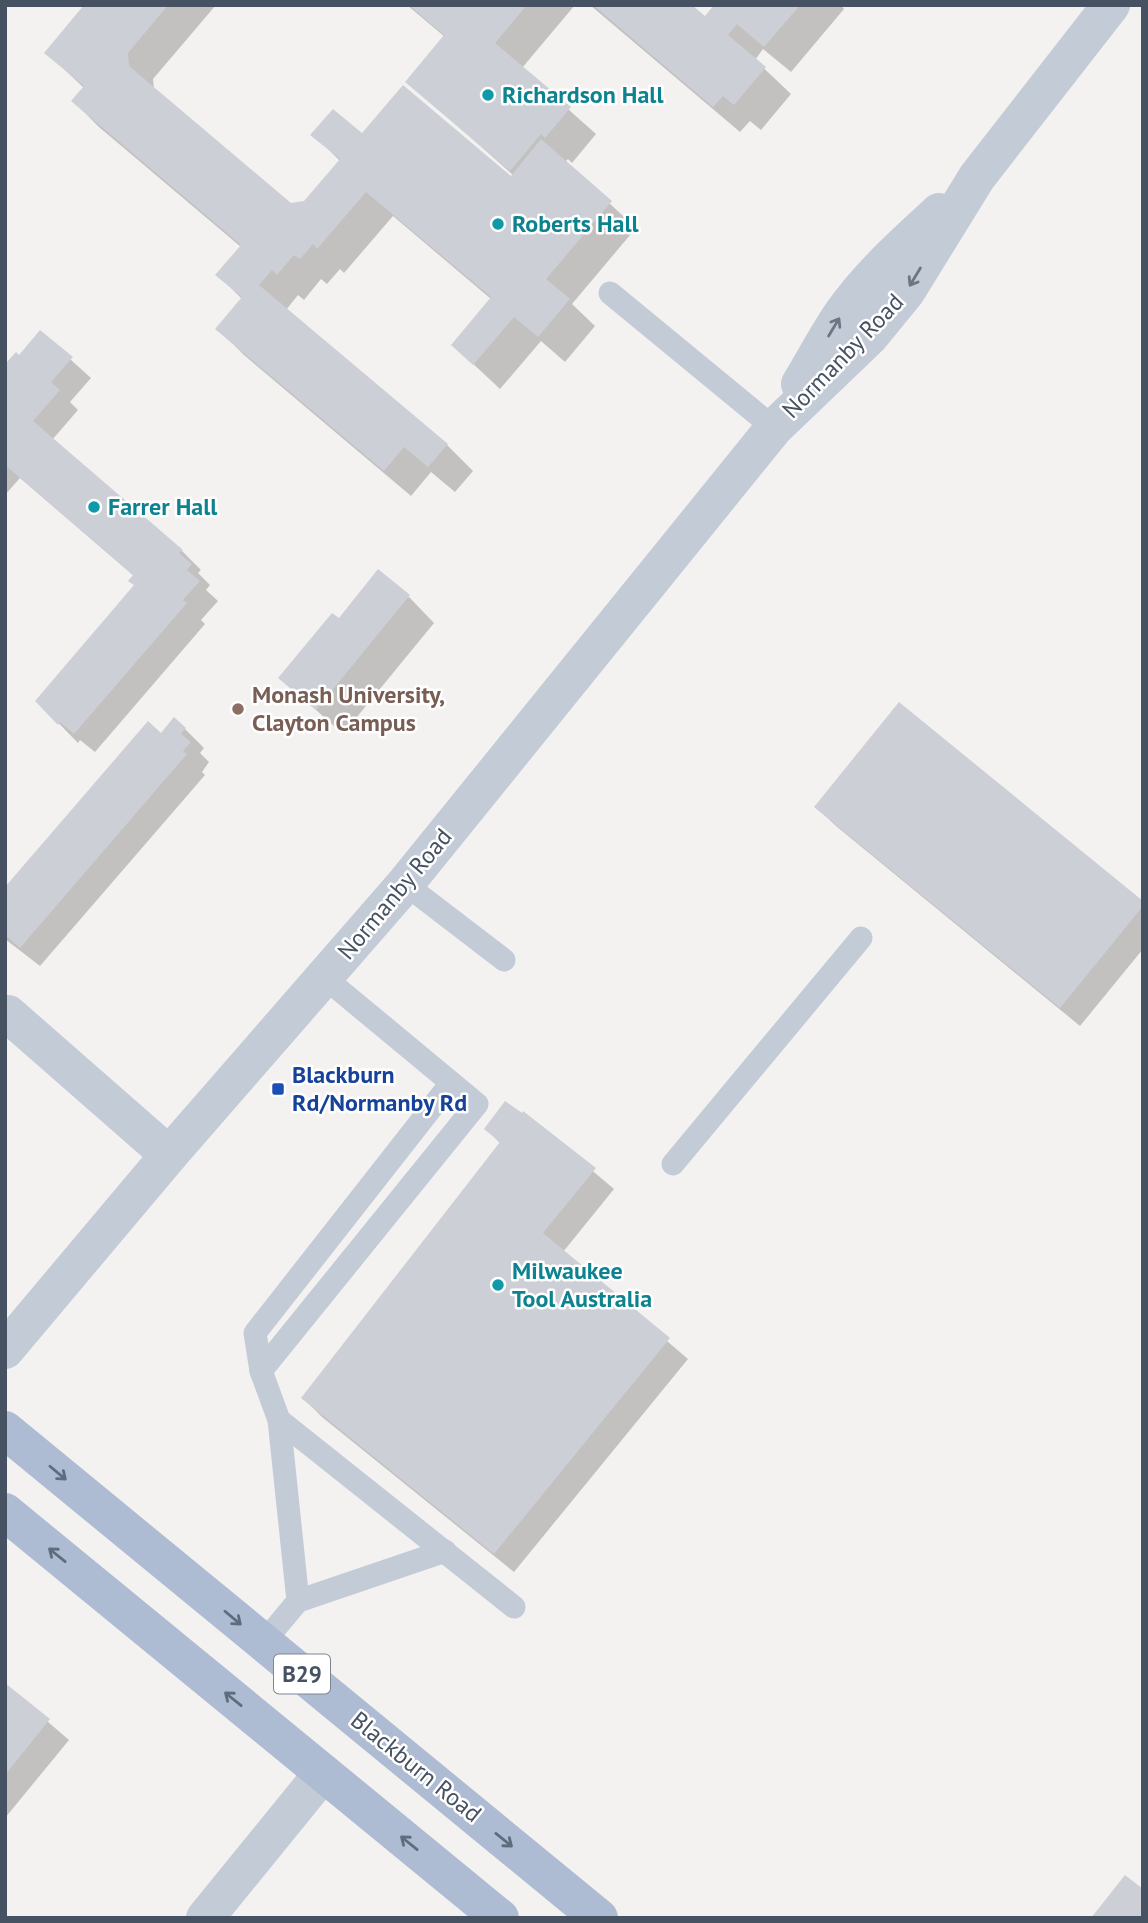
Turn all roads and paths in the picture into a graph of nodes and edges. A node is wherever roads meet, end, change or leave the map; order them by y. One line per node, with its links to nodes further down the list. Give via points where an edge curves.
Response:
1 (1104, 8): 3 (street, Normanby Road, via 977,177 879,268 851,302)
2 (610, 293): 3 (lane)
3 (774, 428): 4 (street, Normanby Road)
4 (405, 884): 6 (lane); 7 (street, Normanby Road)
5 (861, 939): 11 (lane)
6 (504, 960)
7 (325, 978): 9 (lane); 10 (street, Normanby Road)
8 (8, 1014): 10 (street)
9 (451, 1083): 13 (lane, via 255,1333); 13 (lane, via 477,1104)
10 (169, 1155): 12 (street, Normanby Road)
11 (673, 1164)
12 (5, 1350)
13 (261, 1371): 14 (lane)
14 (279, 1420): 17 (lane); 18 (lane)
15 (5, 1430): 20 (main road, Blackburn Road / B29, one-way to 20)
16 (5, 1512): 21 (main road, B29, one-way to 16)
17 (444, 1551): 18 (lane); 19 (lane)
18 (298, 1601): 20 (lane)
19 (514, 1607)
20 (263, 1643): 24 (main road, Blackburn Road / B29, one-way to 24)
21 (323, 1773): 22 (street); 23 (main road, B29, one-way to 21)
22 (205, 1918)
23 (499, 1918)
24 (599, 1918)

